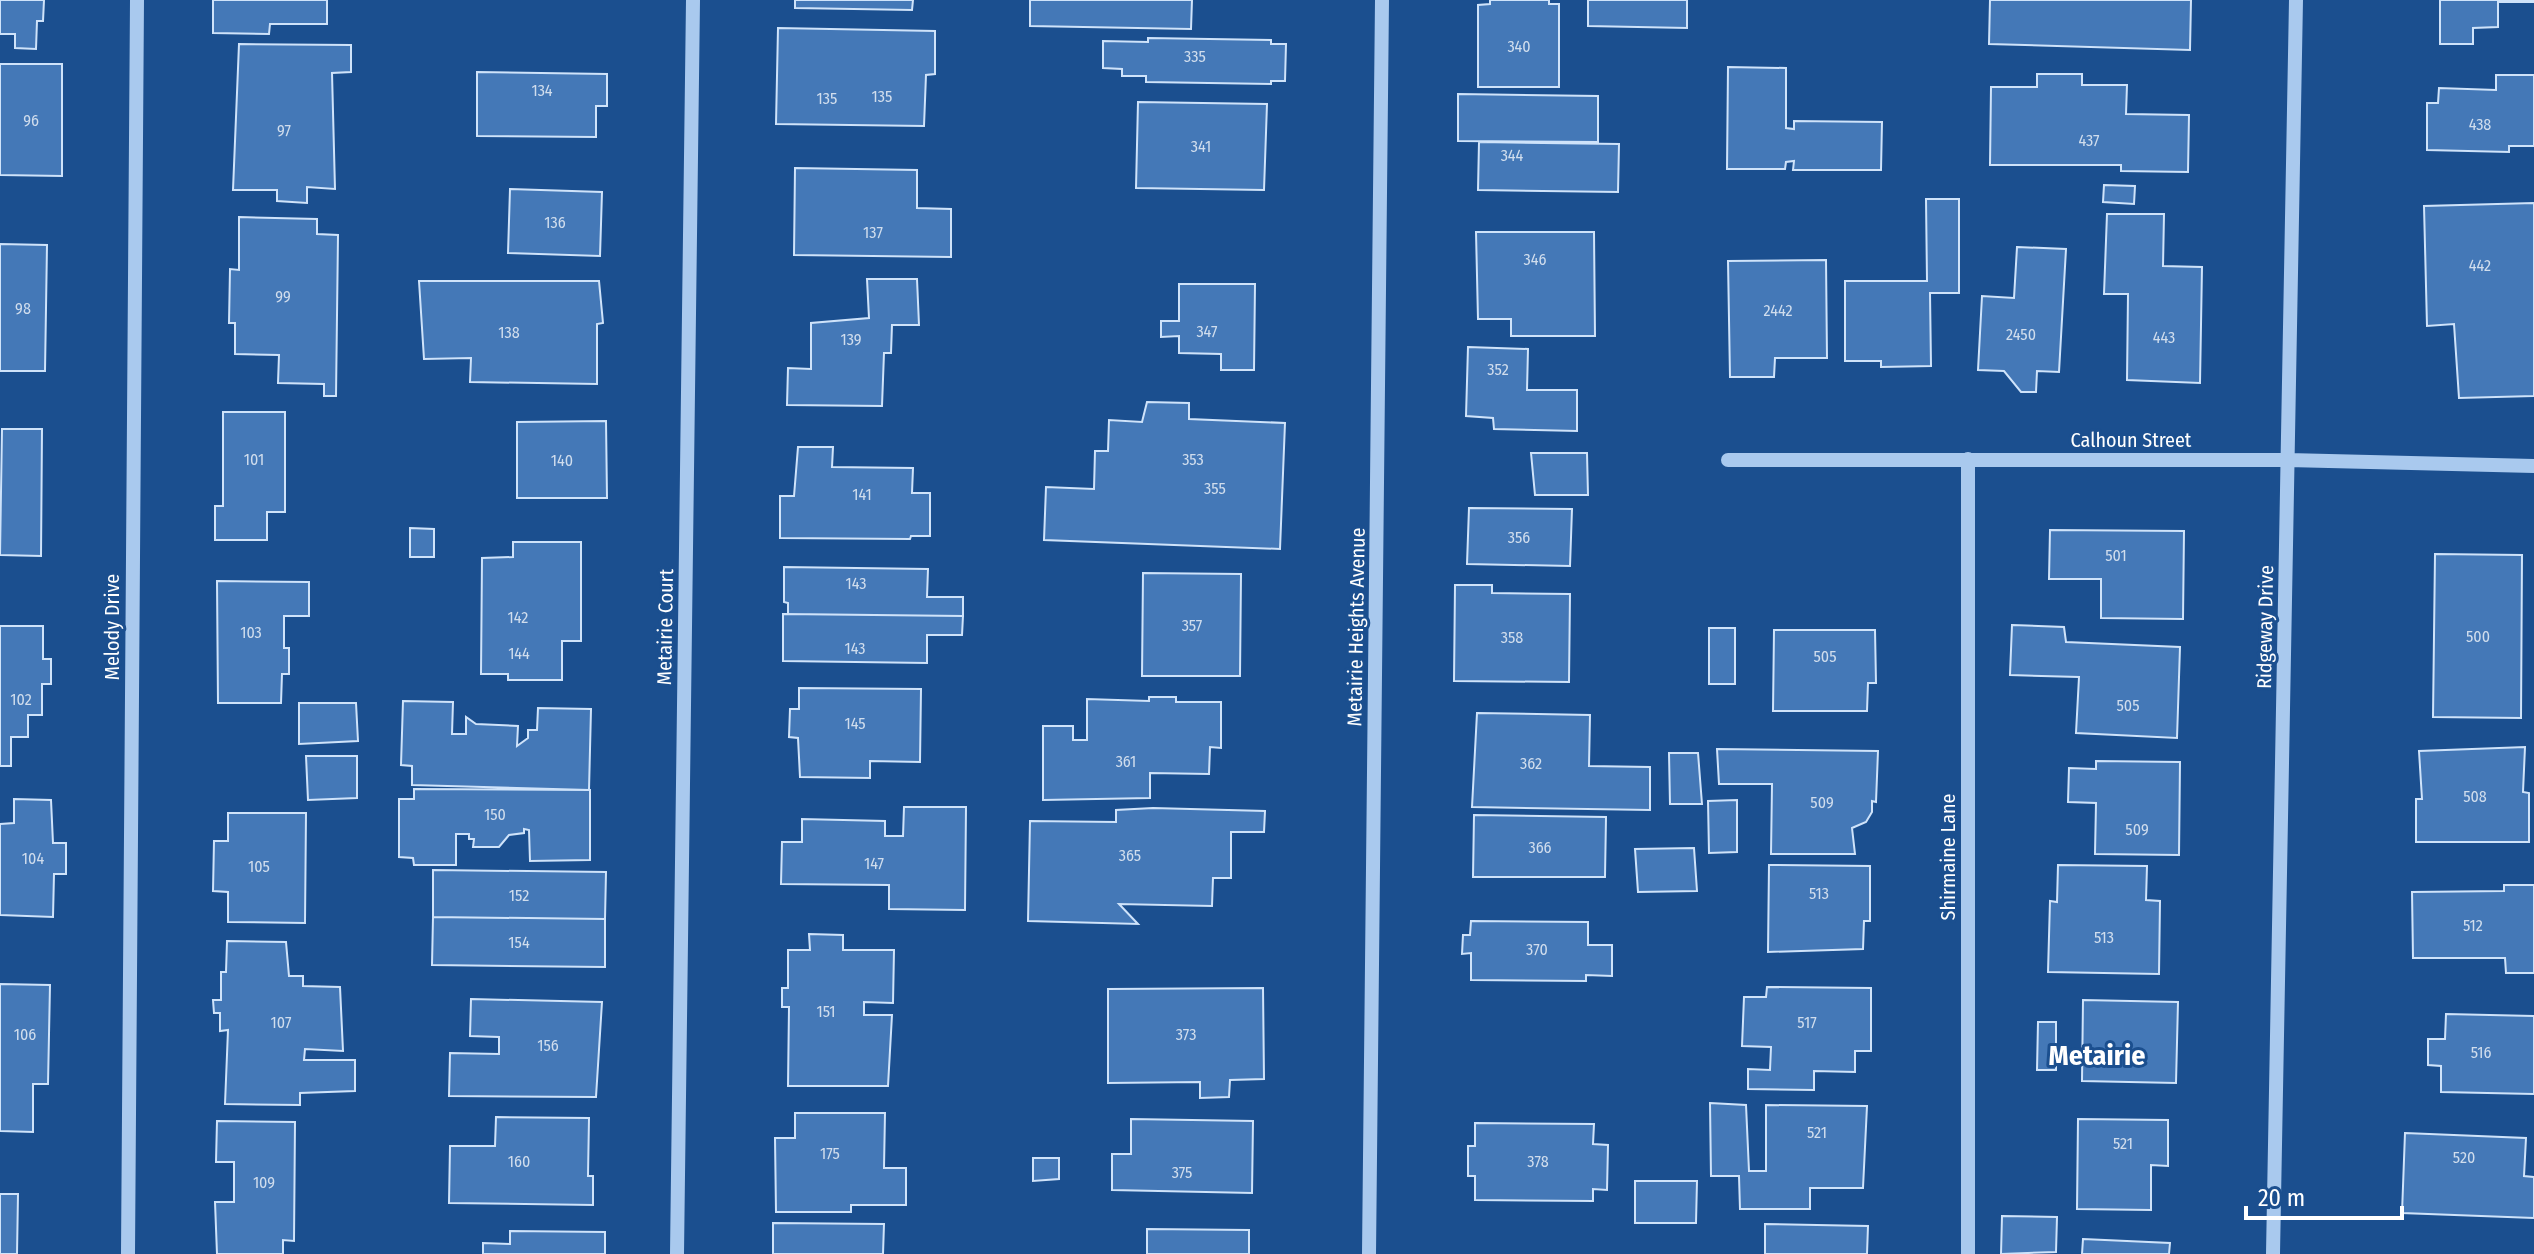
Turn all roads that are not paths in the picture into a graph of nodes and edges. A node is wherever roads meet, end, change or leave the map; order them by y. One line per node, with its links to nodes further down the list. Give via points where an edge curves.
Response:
1 (137, 0): 9 (street, Melody Drive)
2 (693, 0): 10 (street, Metairie Court)
3 (1382, 0): 11 (street, Metairie Heights Avenue)
4 (2296, 0): 7 (street, Ridgeway Drive)
5 (1968, 459): 6 (street, Calhoun Street); 7 (street, Calhoun Street); 12 (street, Shirmaine Lane)
6 (1728, 460)
7 (2288, 460): 8 (street, Calhoun Street); 13 (street, Ridgeway Drive)
8 (2534, 466)
9 (128, 1254)
10 (677, 1254)
11 (1369, 1254)
12 (1968, 1254)
13 (2273, 1254)

